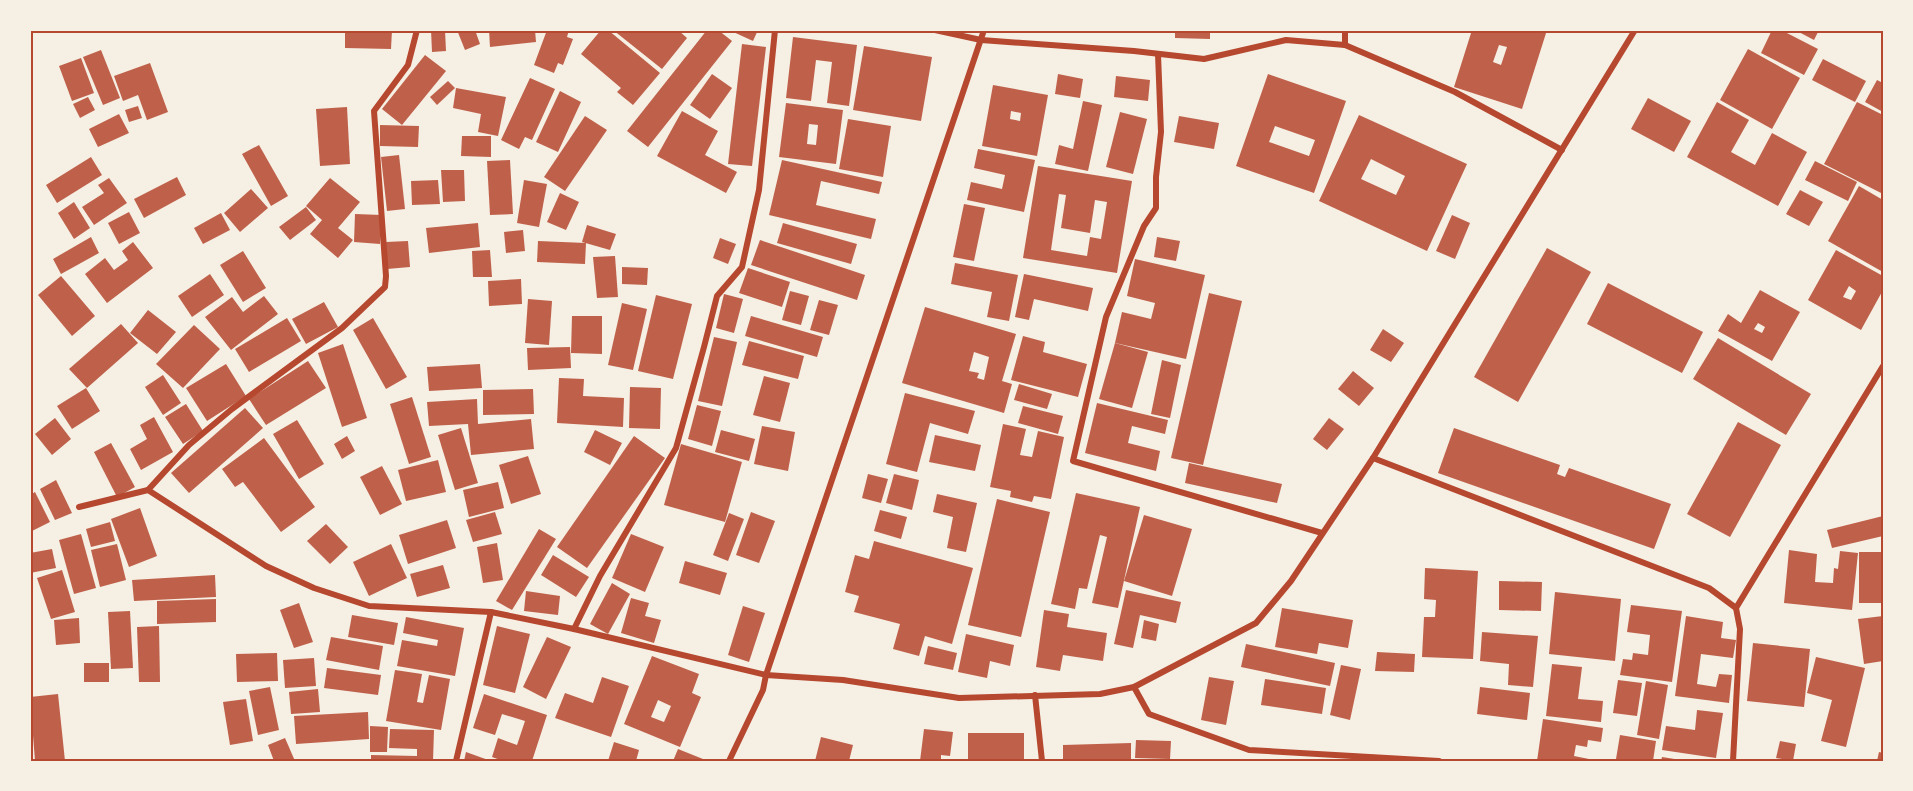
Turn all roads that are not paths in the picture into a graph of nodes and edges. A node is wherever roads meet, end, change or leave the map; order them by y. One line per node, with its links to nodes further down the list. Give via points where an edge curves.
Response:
1 (417, 30): 13 (street, via 408,65 374,111 385,287 342,328 198,438)
2 (775, 30): 18 (street, via 759,189 742,267 717,296 675,448 600,576)
3 (935, 30): 7 (street)
4 (984, 30): 7 (street)
5 (1345, 30): 8 (street)
6 (1635, 30): 10 (street)
7 (981, 40): 9 (street); 19 (street)
8 (1345, 45): 9 (street, via 1286,40 1204,59); 10 (street, via 1455,92)
9 (1158, 54): 15 (street, via 1161,132 1156,208 1144,226 1106,317 1073,461)
10 (1562, 150): 12 (street)
11 (1883, 366): 16 (street)
12 (1373, 458): 15 (street); 16 (street, via 1709,588)
13 (148, 490): 14 (street); 17 (street, via 266,566 314,588 369,606)
14 (79, 507)
15 (1322, 533): 20 (street, via 1291,581 1256,623)
16 (1736, 608): 26 (street, via 1740,629)
17 (491, 612): 18 (street); 22 (street)
18 (574, 629): 19 (street)
19 (766, 675): 21 (street, via 843,680 959,698); 23 (street, via 763,690)
20 (1134, 687): 21 (street, via 1100,694); 25 (street, via 1149,714 1248,750)
21 (1035, 695): 24 (street)
22 (456, 761)
23 (729, 761)
24 (1042, 761)
25 (1439, 761)
26 (1733, 761)

